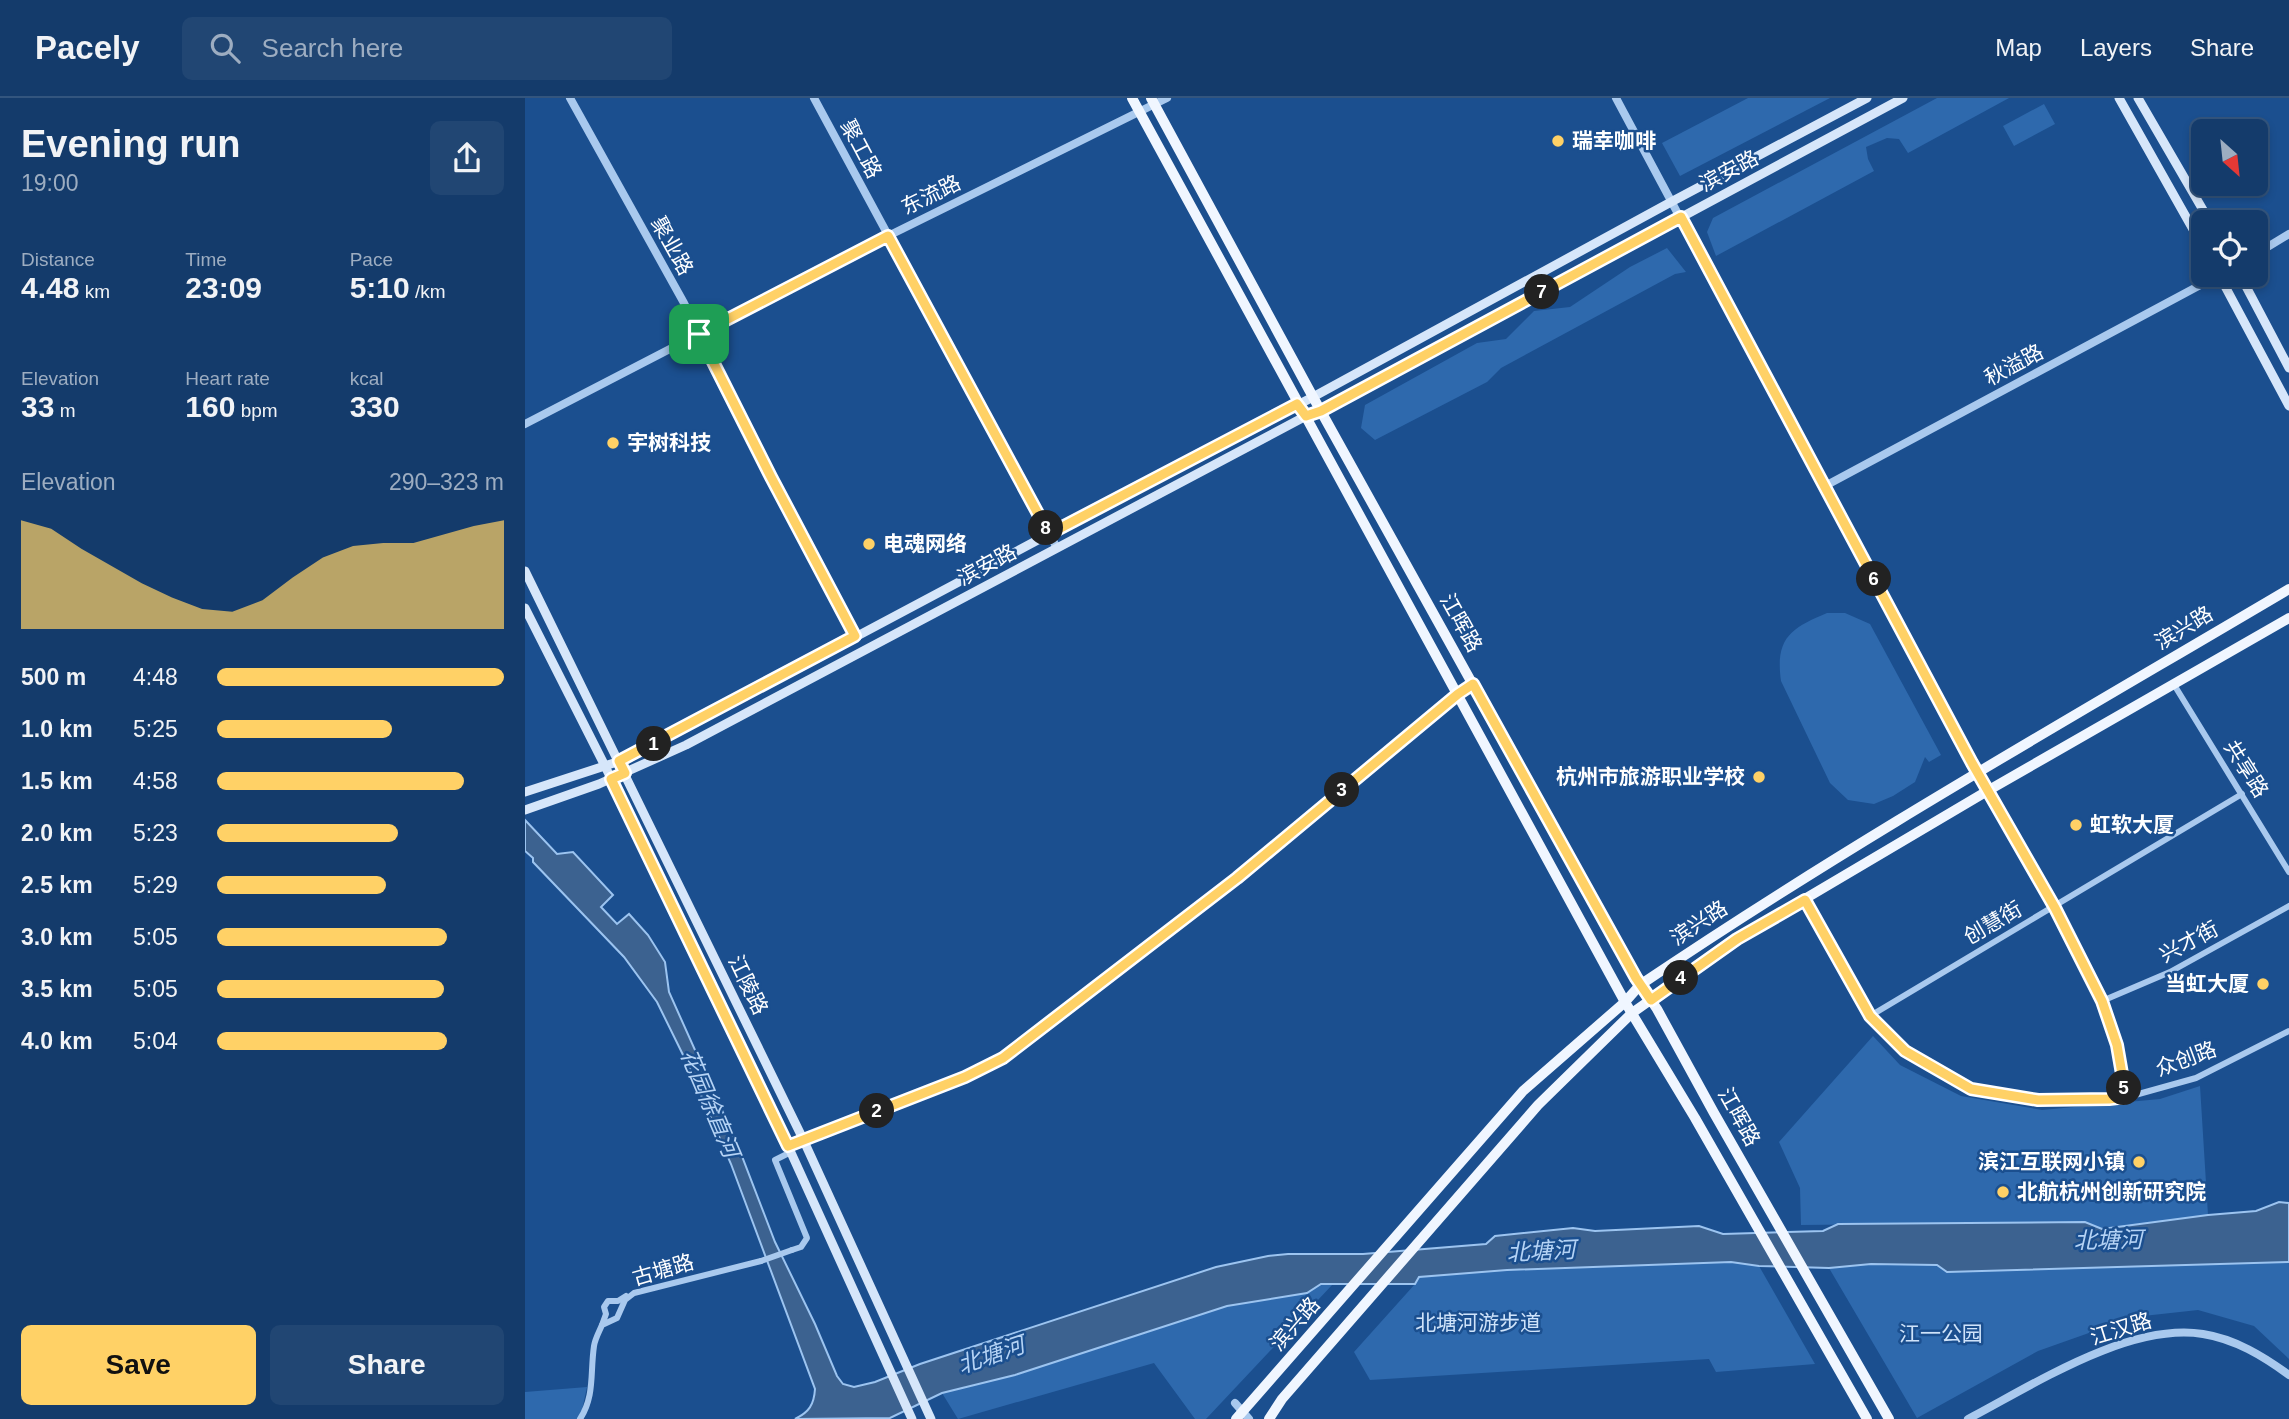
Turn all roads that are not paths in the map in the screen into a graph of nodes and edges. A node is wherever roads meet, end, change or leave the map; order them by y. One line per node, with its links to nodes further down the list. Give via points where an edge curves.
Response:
1 (570, 98): 22 (street, 聚业路)
2 (814, 98): 17 (street, 聚工路)
3 (1132, 98): 11 (main road, 江晖路)
4 (1167, 98): 10 (street, 东流路)
5 (1616, 98): 12 (street)
6 (1867, 98): 12 (main road, 滨安路)
7 (1903, 98): 14 (main road, 滨安路)
8 (2119, 98): 15 (main road)
9 (2138, 98): 13 (main road)
10 (1153, 101): 11 (street, 东流路); 24 (main road, 江晖路)
11 (1139, 111): 17 (street, 东流路); 25 (main road, 江晖路)
12 (1671, 202): 14 (street); 24 (main road, 滨安路)
13 (2203, 210)
14 (1681, 217): 27 (main road, 滨安路); 30 (street)
15 (2191, 226)
16 (2289, 234): 18 (street)
17 (888, 236): 22 (street, 东流路); 31 (street, 聚工路)
18 (2268, 247)
19 (2197, 287): 30 (street, 秋溢路)
20 (2225, 287): 26 (main road)
21 (2246, 287): 23 (main road)
22 (699, 334): 29 (street, 东流路); 37 (street, 聚业路)
23 (2289, 368)
24 (1313, 397): 25 (main road, 滨安路); 27 (main road, 江晖路)
25 (1297, 404): 28 (main road, 江晖路); 31 (main road, 滨安路)
26 (2289, 407)
27 (1321, 411): 28 (main road, 滨安路); 38 (main road, 江晖路)
28 (1306, 416): 32 (main road, 滨安路); 40 (main road, 江晖路)
29 (525, 424)
30 (1825, 486): 44 (street)
31 (1049, 534): 32 (street, 聚工路); 37 (main road, 滨安路)
32 (1057, 548): 43 (main road, 滨安路)
33 (525, 571): 41 (main road, 江陵路)
34 (2289, 589): 44 (main road, 滨兴路)
35 (525, 608): 42 (main road, 江陵路)
36 (2289, 618): 39 (main road, 滨兴路)
37 (855, 636): 41 (main road, 滨安路)
38 (1473, 684): 40 (street); 54 (main road, 江晖路)
39 (2173, 684): 46 (main road, 滨兴路); 48 (street, 共享路)
40 (1458, 694): 57 (main road, 江晖路); 62 (street, via 1237,878 1003,1058)
41 (619, 761): 42 (main road, 滨安路); 43 (main road, 江陵路)
42 (605, 766): 45 (main road, 江陵路); 47 (main road, 滨安路)
43 (625, 773): 45 (main road, 滨安路); 62 (main road, 江陵路)
44 (1978, 773): 46 (street); 54 (main road, 滨兴路)
45 (611, 779): 49 (main road, 滨安路); 63 (main road, 江陵路)
46 (1989, 790): 51 (main road, 滨兴路); 53 (street)
47 (525, 792)
48 (2242, 794): 50 (street, 共享路); 53 (street, 创慧街)
49 (525, 810)
50 (2289, 872)
51 (1805, 900): 55 (main road, 滨兴路, via 1737,939); 59 (street, 众创路)
52 (2289, 906): 56 (street, 兴才街, via 2170,972)
53 (2055, 908): 56 (street); 59 (street, 创慧街)
54 (1640, 985): 55 (main road, 江晖路); 57 (main road, 滨兴路)
55 (1651, 1000): 58 (main road, 滨兴路); 68 (main road, 江晖路)
56 (2102, 1001): 61 (street, via 2117,1045)
57 (1625, 1002): 58 (main road, 江晖路); 67 (main road, 滨兴路, via 1523,1091)
58 (1632, 1013): 72 (main road, 滨兴路, via 1538,1105); 73 (main road, 江晖路)
59 (1870, 1016): 61 (street, 众创路, via 1905,1051 1971,1089 2038,1100)
60 (2289, 1031): 61 (street, 众创路, via 2196,1078)
61 (2126, 1097)
62 (803, 1139): 63 (street); 71 (main road, 江陵路)
63 (789, 1149): 64 (street, 古塘路, bridge, via 775,1160 807,1238 801,1247); 70 (main road, 江陵路)
64 (634, 1293): 65 (street, 古塘路, via 625,1300 617,1318); 65 (street, via 608,1301)
65 (602, 1325): 69 (street, 古塘路, via 594,1344 592,1390)
66 (2289, 1375): 74 (street, 江汉路, via 2235,1342 2203,1334 2150,1335 2119,1343)
67 (1241, 1413)
68 (1889, 1418)
69 (579, 1419)
70 (912, 1419)
71 (931, 1419)
72 (1269, 1419)
73 (1867, 1419)
74 (1968, 1419)

